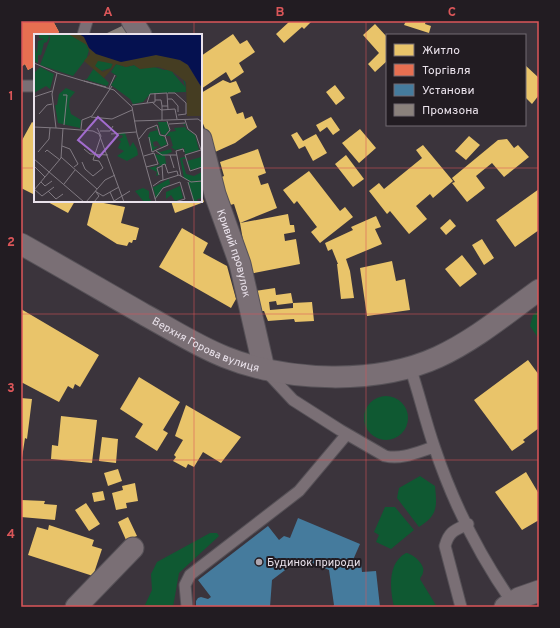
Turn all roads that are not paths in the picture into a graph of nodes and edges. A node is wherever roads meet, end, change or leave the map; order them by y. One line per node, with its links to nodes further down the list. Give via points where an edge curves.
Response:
1 (87, 21): 3 (lane)
2 (132, 21): 4 (street)
3 (83, 34)
4 (140, 34)
5 (21, 86): 6 (lane)
6 (34, 86)
7 (202, 142): 11 (street, Кривий провулок, via 215,194 240,264)
8 (21, 244): 11 (street, Верхня Горова вулиця, via 188,340 224,357)
9 (539, 290): 10 (street, Верхня Горова вулиця, via 454,349)
10 (410, 367): 11 (street, Верхня Горова вулиця, via 369,374 324,376); 13 (lane)
11 (264, 369): 12 (lane, via 293,400)
12 (347, 434): 13 (lane, via 392,458); 19 (lane, via 299,491 190,575 185,585)
13 (434, 447): 14 (lane)
14 (468, 524): 17 (lane); 20 (lane, via 453,531 448,536 445,546)
15 (133, 548): 18 (street)
16 (539, 591): 17 (street)
17 (509, 604)
18 (76, 607)
19 (187, 607)
20 (461, 607)

